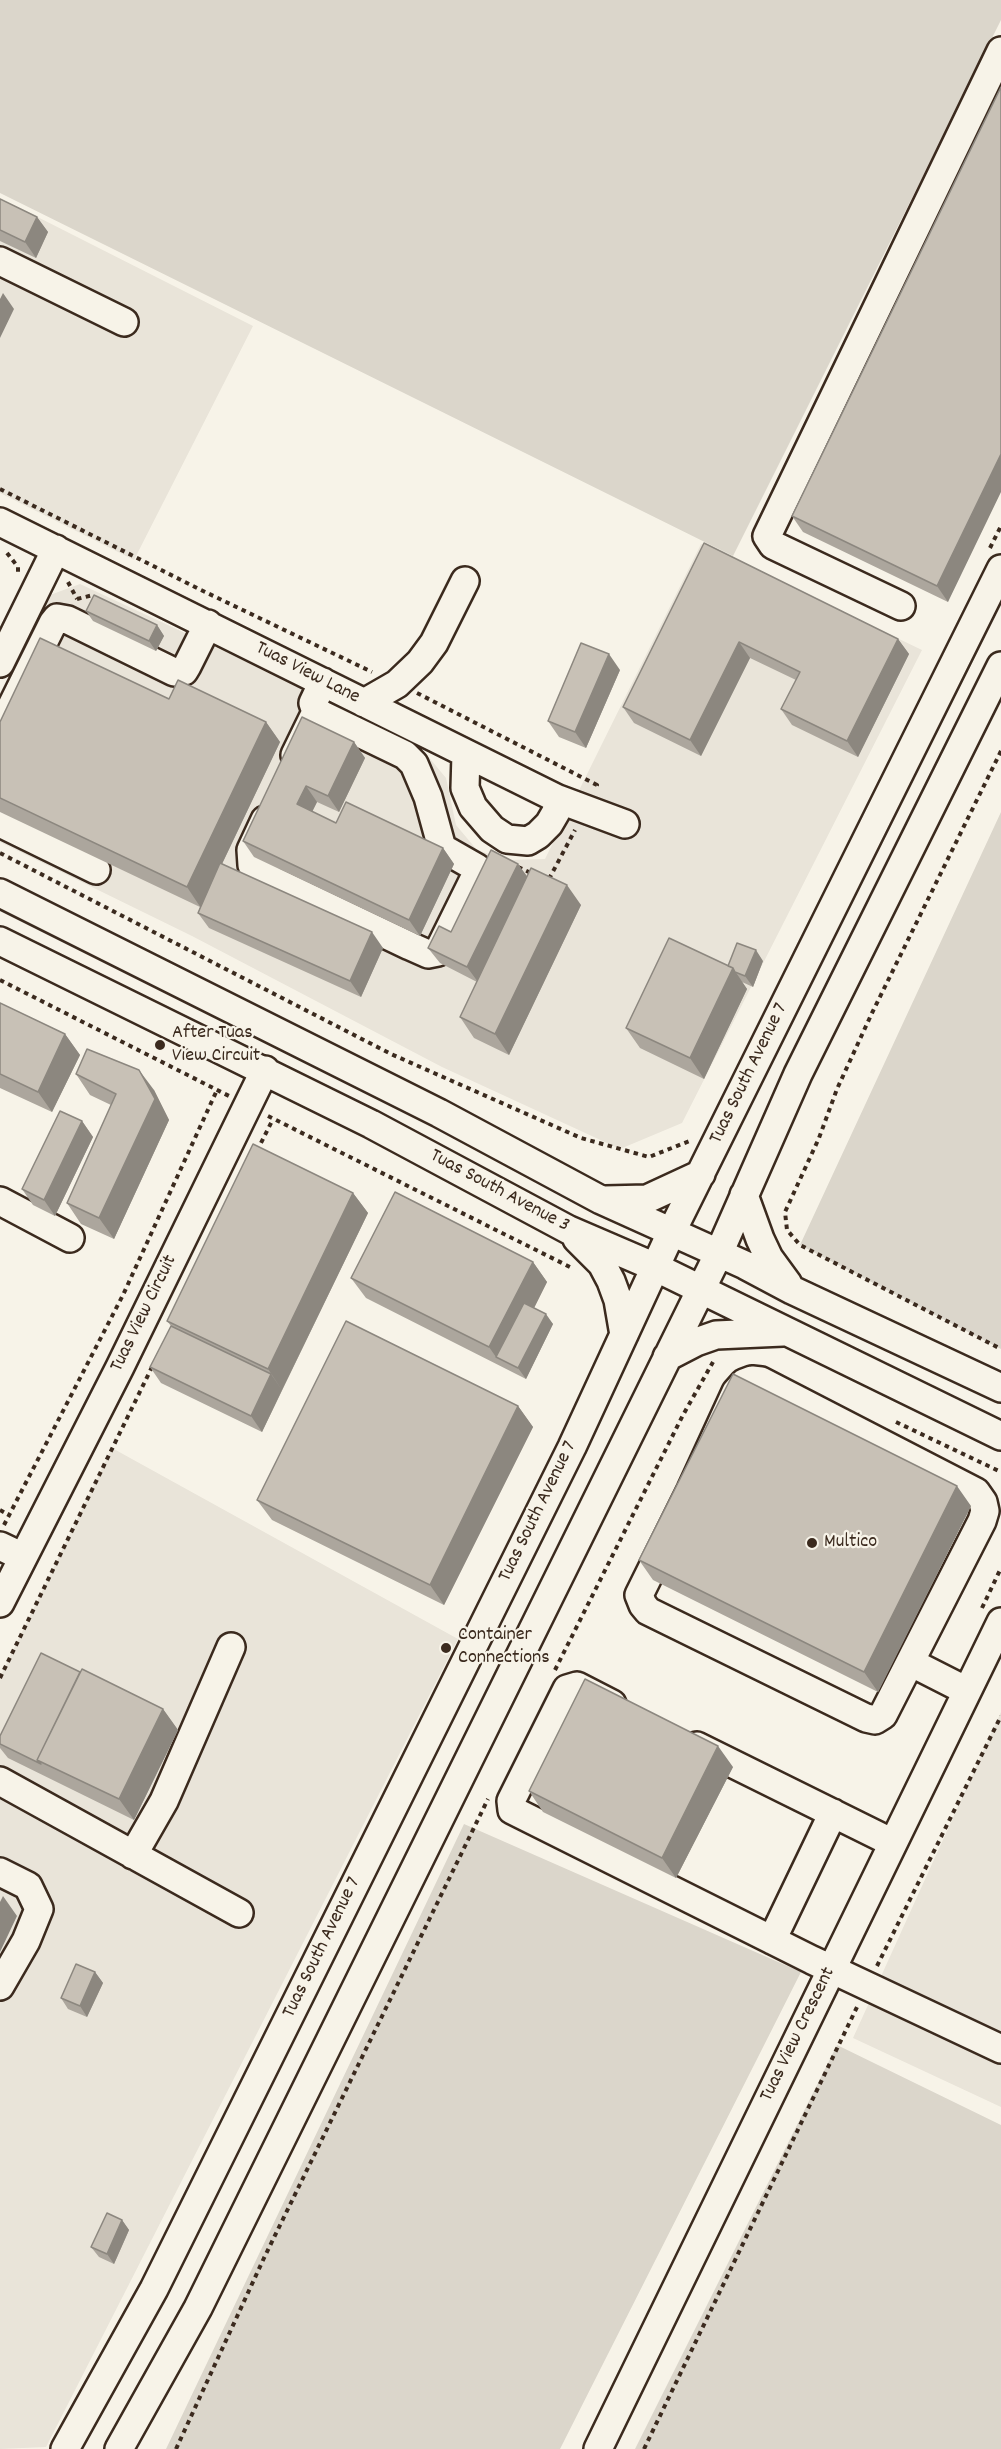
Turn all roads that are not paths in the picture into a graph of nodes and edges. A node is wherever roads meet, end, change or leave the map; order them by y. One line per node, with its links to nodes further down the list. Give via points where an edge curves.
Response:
1 (1001, 51): 8 (street, via 767,536 773,545)
2 (0, 261): 3 (street)
3 (124, 322)
4 (0, 522): 5 (street, Tuas View Lane)
5 (56, 549): 9 (street, Tuas View Lane); 10 (street)
6 (993, 564): 24 (street, Tuas South Avenue 7)
7 (465, 581): 13 (street, via 434,643 420,662 398,684)
8 (901, 606)
9 (208, 624): 12 (street, Tuas View Lane); 15 (street, via 184,671 174,672 57,618)
10 (0, 663)
11 (1001, 666): 25 (street, via 798,1074)
12 (323, 682): 13 (street, Tuas View Lane); 14 (street, via 313,703)
13 (364, 703): 16 (street, Tuas View Lane)
14 (316, 712): 14 (street, via 405,755 414,764 428,797 442,848 477,868 438,952 428,954 410,946 274,881 252,865 251,850)
15 (0, 730)
16 (466, 754): 17 (street, Tuas View Lane); 17 (street, via 465,788 473,807 507,839 528,841 538,835 556,812)
17 (558, 799): 19 (street, Tuas View Lane)
18 (0, 823): 20 (street)
19 (625, 824)
20 (96, 870)
21 (0, 893): 26 (street, Tuas South Avenue 3, via 439,1113)
22 (0, 941): 23 (street, Tuas South Avenue 3)
23 (265, 1070): 28 (street, Tuas South Avenue 3); 40 (street, Tuas View Circuit)
24 (701, 1174): 26 (street, via 647,1199); 29 (street, Tuas South Avenue 7)
25 (744, 1194): 31 (street); 34 (street, via 764,1249)
26 (601, 1200): 29 (street, Tuas South Avenue 3)
27 (0, 1201): 30 (street)
28 (569, 1230): 32 (street, Tuas South Avenue 3); 36 (street, via 602,1264 611,1281)
29 (671, 1233): 31 (street, Tuas South Avenue 3); 32 (street, Tuas South Avenue 7)
30 (70, 1238)
31 (719, 1253): 33 (street); 34 (street, Tuas South Avenue 3)
32 (655, 1267): 33 (street, Tuas South Avenue 3); 36 (street, Tuas South Avenue 7)
33 (701, 1290): 35 (street, Tuas South Avenue 3); 37 (street)
34 (792, 1290): 38 (street, Tuas South Avenue 3)
35 (787, 1332): 37 (street, via 716,1335); 39 (street, Tuas South Avenue 3)
36 (624, 1335): 58 (street, Tuas South Avenue 7, via 154,2289)
37 (667, 1357): 59 (street, via 204,2297)
38 (1001, 1388)
39 (1001, 1436)
40 (12, 1551): 41 (street, Tuas View Circuit)
41 (0, 1603)
42 (1001, 1622): 45 (street, Tuas View Crescent)
43 (231, 1647): 51 (street, via 164,1801)
44 (910, 1662): 44 (street, via 982,1521 983,1502 976,1492 761,1381 744,1383 736,1392 639,1595 642,1605 875,1720 883,1715); 45 (street)
45 (967, 1691): 50 (street, Tuas View Crescent)
46 (630, 1713): 54 (street, via 577,1686 567,1689 511,1801 512,1810)
47 (673, 1734): 49 (street)
48 (0, 1781): 51 (street)
49 (832, 1813): 50 (street); 54 (street)
50 (893, 1843): 55 (street, Tuas View Crescent)
51 (133, 1855): 53 (street)
52 (0, 1872): 56 (street, via 28,1886 39,1909 27,1941)
53 (239, 1913)
54 (772, 1940): 55 (street)
55 (831, 1969): 57 (street); 60 (street, Tuas View Crescent)
56 (0, 1986)
57 (1001, 2049)
58 (65, 2449)
59 (119, 2449)
60 (598, 2449)

